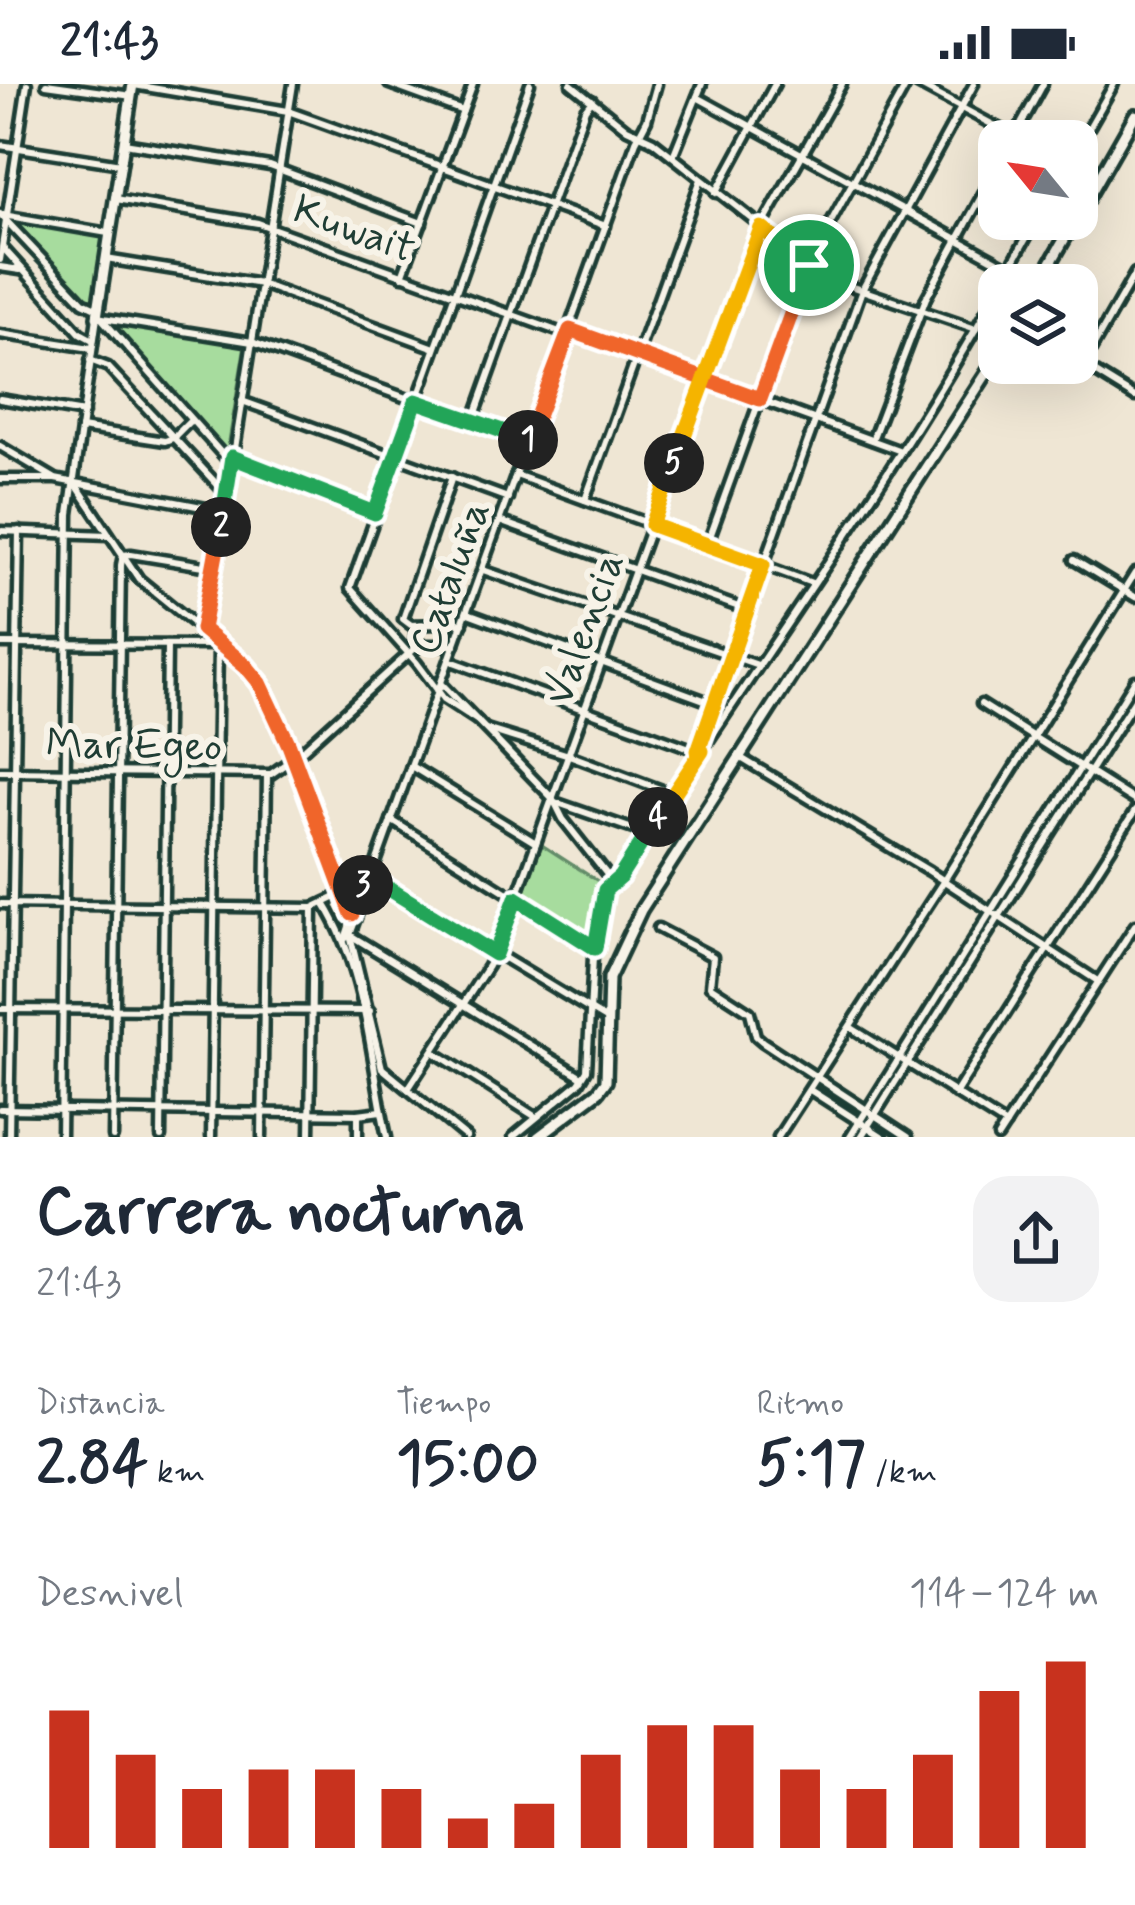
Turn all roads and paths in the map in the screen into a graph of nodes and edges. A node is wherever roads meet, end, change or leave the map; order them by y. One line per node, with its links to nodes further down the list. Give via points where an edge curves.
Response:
1 (27, 84): 31 (street)
2 (46, 84): 17 (street)
3 (293, 84): 21 (street)
4 (388, 84): 22 (street)
5 (473, 84): 22 (street)
6 (530, 84): 40 (street)
7 (572, 84): 19 (street)
8 (657, 84): 28 (street, Cataluña)
9 (702, 84): 18 (street)
10 (775, 84): 27 (street)
11 (842, 84): 32 (street, Valencia)
12 (907, 84): 39 (street)
13 (917, 84): 20 (street)
14 (974, 84): 20 (street)
15 (1043, 84): 25 (street)
16 (1114, 84): 26 (street)
17 (133, 88): 21 (street); 29 (street)
18 (697, 97): 27 (street); 33 (street)
19 (592, 100): 28 (street); 44 (street)
20 (962, 108): 24 (street); 45 (street)
21 (288, 111): 35 (street); 36 (street)
22 (463, 111): 35 (street)
23 (1135, 115): 37 (street)
24 (982, 120)
25 (1026, 120)
26 (1094, 120)
27 (752, 126): 32 (street); 41 (street)
28 (639, 135): 33 (street); 48 (street, Cataluña)
29 (124, 143): 34 (street); 36 (street)
30 (0, 145): 31 (street)
31 (16, 147): 34 (street); 46 (street)
32 (802, 153): 39 (street); 50 (street, Valencia)
33 (673, 156): 38 (street)
34 (121, 164): 42 (street)
35 (443, 167): 40 (street); 47 (street)
36 (278, 170): 47 (street); 49 (street)
37 (1098, 180)
38 (700, 181): 41 (street); 74 (street)
39 (853, 181): 45 (street); 57 (street)
40 (494, 186): 44 (street); 63 (street)
41 (716, 193): 50 (street)
42 (116, 199): 49 (street, Kuwait); 51 (street)
43 (978, 201): 52 (street)
44 (551, 206): 48 (street); 65 (street)
45 (905, 210): 52 (street); 62 (street)
46 (2, 216): 51 (street); 53 (street); 66 (street)
47 (422, 223): 60 (street)
48 (606, 226): 69 (street, Cataluña)
49 (269, 227): 60 (street, Kuwait); 61 (street)
50 (761, 228): 57 (street); 76 (street, Valencia)
51 (110, 233): 54 (street)
52 (956, 239): 56 (street); 64 (street)
53 (2, 246): 55 (street); 58 (street)
54 (106, 259): 61 (street); 66 (street)
55 (0, 264): 58 (street)
56 (1003, 264)
57 (809, 265): 62 (street); 79 (street)
58 (24, 271): 72 (street)
59 (1135, 273): 78 (street, via 1085,361)
60 (402, 276): 63 (street, Kuwait)
61 (261, 284): 71 (street); 73 (street)
62 (862, 290): 64 (street); 84 (street)
63 (454, 295): 65 (street, Kuwait); 73 (street)
64 (921, 309): 68 (street); 89 (street)
65 (510, 314): 69 (street, Kuwait); 86 (street)
66 (99, 315): 71 (street); 72 (street); 85 (street)
67 (978, 325): 68 (street)
68 (976, 329): 92 (street)
69 (569, 332): 74 (street, Kuwait); 90 (street, Cataluña)
70 (0, 334): 72 (street)
71 (252, 342): 81 (street); 82 (street)
72 (92, 344): 75 (street)
73 (435, 348): 82 (street)
74 (638, 354): 76 (street, Kuwait); 102 (street)
75 (90, 360): 83 (street); 88 (street, via 105,364)
76 (706, 378): 79 (street, Kuwait); 106 (street, Valencia)
77 (980, 384): 152 (street)
78 (1135, 397)
79 (760, 399): 84 (street, Kuwait); 111 (street)
80 (0, 400): 83 (street)
81 (242, 400): 93 (street); 94 (street)
82 (416, 401): 86 (street); 93 (street)
83 (84, 413): 87 (street)
84 (816, 418): 89 (street, Kuwait); 114 (street)
85 (190, 420): 88 (street); 94 (street)
86 (473, 422): 90 (street)
87 (81, 428): 88 (street); 99 (street)
88 (173, 438): 100 (street)
89 (872, 440): 92 (street, Kuwait)
90 (527, 442): 95 (street, Cataluña)
91 (0, 446): 98 (street)
92 (902, 451): 119 (street)
93 (395, 457): 96 (street); 104 (street)
94 (232, 460): 100 (street); 104 (street)
95 (516, 475): 101 (street, Cataluña); 102 (street)
96 (452, 477): 101 (street); 126 (street, via 407,599 403,620)
97 (0, 479): 98 (street)
98 (55, 479): 99 (street)
99 (74, 484): 103 (street); 109 (street); 110 (street)
100 (226, 494): 103 (street)
101 (508, 498): 105 (street, Cataluña)
102 (584, 500): 106 (street)
103 (224, 511): 115 (street)
104 (375, 513): 128 (street, via 350,587)
105 (501, 521): 116 (street, Cataluña); 117 (street)
106 (652, 525): 111 (street); 117 (street, Valencia)
107 (0, 531): 108 (street)
108 (20, 531): 109 (street); 130 (street)
109 (69, 532): 110 (street); 131 (street)
110 (110, 536): 112 (street)
111 (706, 545): 114 (street)
112 (123, 555): 115 (street); 127 (street); 132 (street)
113 (1074, 560): 120 (street)
114 (763, 565): 119 (street); 122 (street)
115 (216, 568): 127 (street)
116 (484, 570): 123 (street, Cataluña); 124 (street)
117 (635, 570): 122 (street); 124 (street, Valencia)
118 (1135, 573): 120 (street)
119 (812, 583): 140 (street)
120 (1124, 591): 121 (street); 148 (street)
121 (1135, 598)
122 (747, 610): 137 (street)
123 (468, 613): 125 (street, Cataluña); 139 (street)
124 (618, 618): 137 (street); 139 (street, Valencia)
125 (464, 623): 126 (street); 135 (street, Cataluña)
126 (413, 625): 128 (street); 136 (street)
127 (202, 629): 134 (street)
128 (388, 632): 136 (street)
129 (0, 644): 130 (street)
130 (16, 645): 131 (street); 156 (street)
131 (68, 645): 132 (street); 157 (street)
132 (120, 645): 133 (street); 158 (street)
133 (167, 645): 134 (street); 159 (street)
134 (218, 645): 151 (street, via 254,674); 160 (street)
135 (455, 645): 136 (street); 138 (street, Cataluña)
136 (412, 652): 142 (street); 151 (street)
137 (731, 657): 140 (street); 144 (street)
138 (450, 661): 142 (street, Cataluña); 146 (street)
139 (601, 663): 144 (street); 146 (street, Valencia)
140 (758, 665): 149 (street)
141 (1135, 680): 154 (street)
142 (440, 688): 147 (street); 153 (street, Cataluña)
143 (1135, 698): 154 (street)
144 (715, 704): 149 (street)
145 (981, 704): 148 (street)
146 (585, 708): 149 (street); 150 (street, Valencia)
147 (486, 729): 150 (street); 163 (street)
148 (1033, 736): 154 (street); 171 (street)
149 (700, 751): 162 (street)
150 (569, 754): 162 (street); 163 (street, Valencia)
151 (294, 758): 161 (street); 172 (street)
152 (741, 758): 171 (street); 205 (street, via 632,926 609,978)
153 (410, 765): 166 (street, Cataluña); 168 (street)
154 (1084, 769): 164 (street); 183 (street); 185 (street)
155 (0, 771): 156 (street, Mar Egeo)
156 (13, 771): 157 (street, Mar Egeo); 176 (street)
157 (67, 772): 158 (street, Mar Egeo); 177 (street)
158 (118, 773): 159 (street, Mar Egeo); 178 (street)
159 (166, 773): 160 (street, Mar Egeo); 179 (street)
160 (216, 775): 161 (street, Mar Egeo); 180 (street)
161 (267, 775): 181 (street)
162 (674, 794): 167 (street)
163 (554, 800): 167 (street); 168 (street, Valencia); 170 (street)
164 (1135, 801)
165 (1135, 811): 191 (street)
166 (391, 820): 169 (street, Cataluña); 173 (street)
167 (647, 834): 170 (street)
168 (536, 843): 173 (street, Valencia)
169 (368, 879): 172 (street); 184 (street); 188 (street); 192 (street)
170 (612, 881): 190 (street)
171 (943, 882): 183 (street); 206 (street)
172 (343, 891): 174 (street); 184 (street)
173 (516, 898): 190 (street); 192 (street, Valencia)
174 (324, 903): 182 (street); 189 (street)
175 (0, 904): 176 (street)
176 (11, 904): 177 (street); 196 (street)
177 (64, 904): 178 (street); 197 (street)
178 (116, 906): 179 (street); 198 (street)
179 (166, 906): 180 (street); 199 (street)
180 (214, 907): 181 (street); 201 (street)
181 (264, 908): 182 (street); 202 (street)
182 (313, 908): 203 (street)
183 (988, 912): 185 (street); 208 (street)
184 (352, 914): 189 (street)
185 (999, 918): 191 (street); 208 (street)
186 (1135, 925): 193 (street)
187 (658, 928): 210 (street, via 713,956 710,986 750,1012 760,1039)
188 (350, 934): 194 (street); 200 (street)
189 (344, 946): 200 (street)
190 (595, 948): 204 (street)
191 (1048, 950): 193 (street); 214 (street)
192 (495, 954): 194 (street, Valencia); 204 (street)
193 (1096, 980): 227 (street)
194 (464, 1004): 207 (street, Valencia); 211 (street)
195 (0, 1009): 196 (street)
196 (11, 1009): 197 (street); 215 (street)
197 (63, 1010): 198 (street); 216 (street)
198 (114, 1010): 199 (street); 217 (street)
199 (163, 1011): 201 (street); 218 (street)
200 (367, 1011): 203 (street); 209 (street)
201 (213, 1012): 202 (street); 219 (street)
202 (262, 1012): 203 (street); 222 (street)
203 (311, 1013): 223 (street)
204 (590, 1013): 205 (street); 211 (street)
205 (607, 1020): 239 (street, via 603,1087)
206 (850, 1027): 208 (street); 210 (street)
207 (434, 1052): 212 (street, Valencia); 225 (street)
208 (902, 1061): 214 (street); 221 (street)
209 (378, 1069): 212 (street); 220 (street)
210 (818, 1076): 213 (street); 221 (street)
211 (583, 1078): 225 (street)
212 (407, 1090): 237 (street)
213 (810, 1090): 226 (street); 240 (street)
214 (955, 1094): 227 (street)
215 (5, 1108): 216 (street); 228 (street)
216 (62, 1108): 217 (street); 229 (street)
217 (114, 1109): 218 (street); 230 (street)
218 (162, 1110): 219 (street); 231 (street)
219 (212, 1111): 222 (street); 232 (street)
220 (381, 1111): 224 (street); 236 (street)
221 (870, 1112): 226 (street); 244 (street)
222 (262, 1113): 223 (street); 233 (street)
223 (310, 1113): 224 (street); 234 (street)
224 (358, 1114): 235 (street)
225 (536, 1118): 238 (street)
226 (863, 1125): 241 (street); 242 (street); 243 (street)
227 (1006, 1126): 245 (street)
228 (9, 1137)
229 (61, 1137)
230 (113, 1137)
231 (161, 1137)
232 (211, 1137)
233 (262, 1137)
234 (310, 1137)
235 (358, 1137)
236 (387, 1137)
237 (466, 1137)
238 (512, 1137)
239 (538, 1137)
240 (778, 1137)
241 (850, 1137)
242 (861, 1137)
243 (883, 1137)
244 (908, 1137)
245 (998, 1137)

